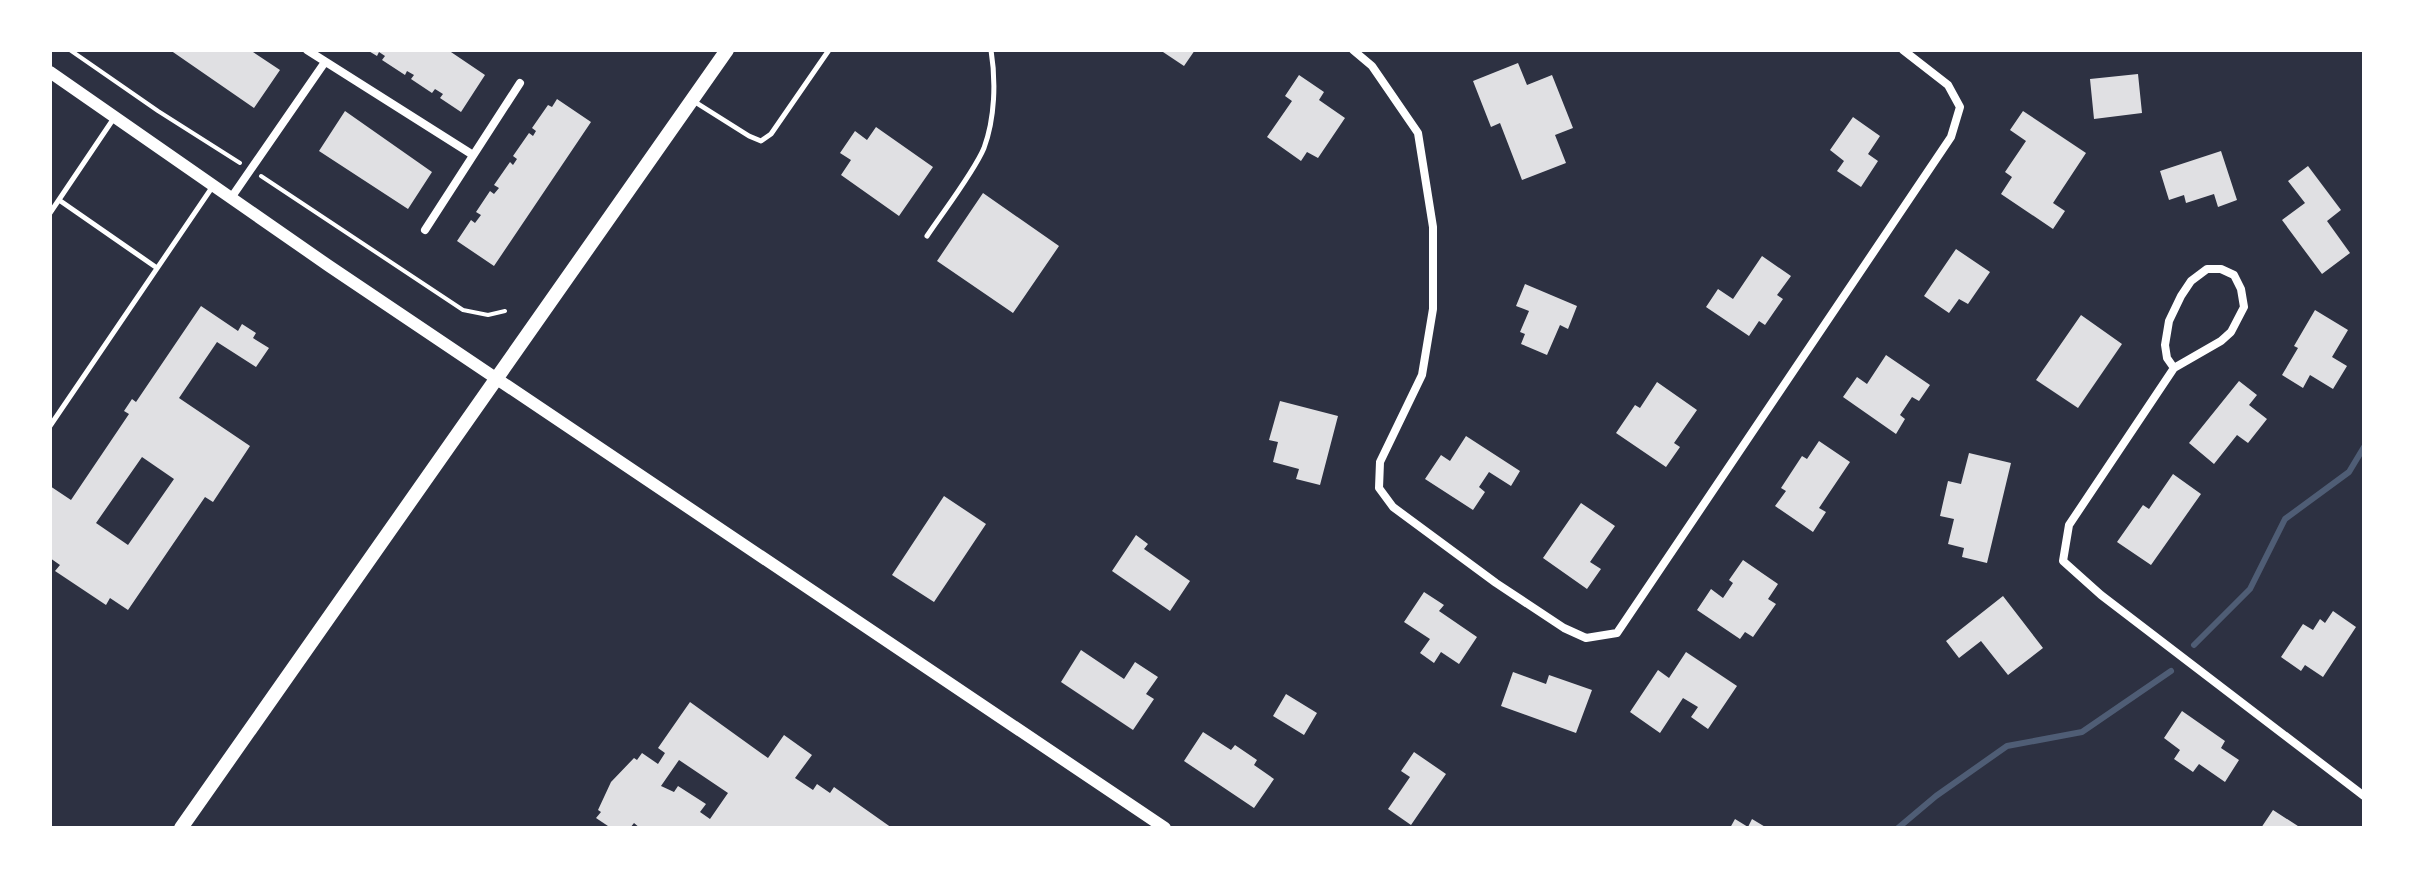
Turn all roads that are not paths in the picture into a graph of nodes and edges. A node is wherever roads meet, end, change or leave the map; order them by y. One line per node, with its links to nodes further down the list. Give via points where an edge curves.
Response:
1 (307, 50): 7 (street)
2 (727, 50): 10 (main road)
3 (829, 50): 10 (lane, via 761,141)
4 (991, 50): 18 (lane, via 991,124 983,150)
5 (1353, 50): 6 (street, via 1372,66 1418,133 1433,227 1433,309 1422,375 1380,462 1379,488 1393,507 1496,583 1586,638 1617,633 1951,137 1960,107 1948,85)
6 (1903, 50)
7 (325, 62): 12 (street); 14 (street)
8 (50, 72): 11 (street)
9 (520, 83): 12 (street)
10 (693, 100): 21 (main road)
11 (115, 117): 13 (street); 15 (lane)
12 (473, 155): 17 (street)
13 (213, 186): 14 (street); 19 (lane)
14 (231, 198): 21 (street)
15 (59, 200): 16 (lane); 19 (lane)
16 (50, 213)
17 (425, 230)
18 (927, 236)
19 (157, 268): 22 (lane)
20 (2174, 368): 20 (street, via 2231,332 2244,307 2234,275 2207,269 2181,296 2165,345); 23 (street, via 2069,525 2063,561)
21 (498, 377): 24 (main road); 25 (street)
22 (50, 426)
23 (2364, 796)
24 (181, 828)
25 (1165, 828)

